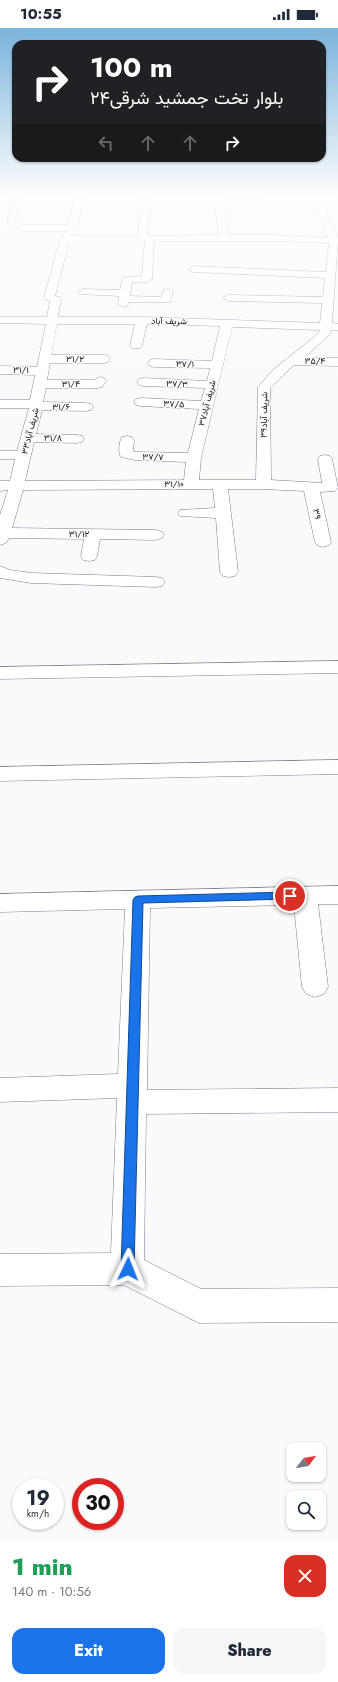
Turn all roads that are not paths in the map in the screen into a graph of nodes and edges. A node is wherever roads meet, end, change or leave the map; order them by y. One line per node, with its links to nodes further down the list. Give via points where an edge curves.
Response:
1 (58, 267): 12 (street, شریف آباد۳۳, via 49,298 56,299)
2 (146, 267): 10 (street, via 146,279 127,279)
3 (332, 267): 5 (street)
4 (192, 270): 5 (street, via 246,275)
5 (331, 275): 7 (street)
6 (83, 292): 10 (street)
7 (332, 292): 9 (street); 15 (street)
8 (167, 296): 10 (street)
9 (228, 298)
10 (124, 299)
11 (0, 320): 12 (street, شریف آباد)
12 (52, 320): 13 (street, شریف آباد); 25 (street, شریف آباد۳۳)
13 (142, 320): 14 (street, شریف آباد); 18 (street)
14 (227, 323): 15 (street, شریف آباد); 23 (street, شریف آباد۳۷)
15 (332, 327): 16 (street, شریف آباد۳۹)
16 (316, 342): 17 (street); 20 (street, شریف آباد۳۹)
17 (331, 343)
18 (136, 345)
19 (104, 359): 25 (street, ۳۱/۲)
20 (292, 361): 21 (street, ۳۵/۴); 45 (street, شریف آباد۳۹, via 274,374 264,387)
21 (338, 362)
22 (154, 363): 23 (street, ۳۷/۱)
23 (216, 365): 29 (street, شریف آباد۳۷)
24 (0, 370): 25 (street, ۳۱/۱)
25 (42, 374): 26 (street); 27 (street, ۳۱/۴, via 98,384); 34 (street, شریف آباد۳۳)
26 (0, 381)
27 (100, 381)
28 (143, 382): 29 (street, ۳۷/۳)
29 (212, 385): 32 (street, شریف آباد۳۷)
30 (141, 402): 32 (street, ۳۷/۵)
31 (0, 404): 34 (street)
32 (207, 405): 41 (street, شریف آباد۳۷)
33 (86, 407): 34 (street, ۳۱/۶)
34 (36, 408): 35 (street); 36 (street, شریف آباد۳۳)
35 (0, 415)
36 (28, 438): 37 (street, ۳۱/۸); 40 (street, شریف آباد۳۳)
37 (77, 439)
38 (127, 440): 41 (street, ۳۷/۷, via 126,454)
39 (0, 455): 40 (street)
40 (23, 455): 47 (street, شریف آباد۳۳)
41 (194, 458): 43 (street, شریف آباد۳۷)
42 (325, 459): 48 (street, ۳۱/۱۰, via 330,488)
43 (190, 484): 44 (street, ۳۱/۱۰); 47 (street, ۳۱/۱۰)
44 (220, 484): 45 (street, ۳۱/۱۰); 50 (street)
45 (263, 484): 48 (street, ۳۱/۱۰)
46 (0, 486): 47 (street, ۳۱/۱۰)
47 (17, 486): 53 (street, شریف آباد۳۳)
48 (311, 486): 54 (street, ۳۹)
49 (186, 513): 50 (street)
50 (224, 513): 57 (street)
51 (93, 534): 52 (street, ۳۱/۱۲); 53 (street, ۳۱/۱۲); 55 (street)
52 (156, 534)
53 (1, 536)
54 (323, 542)
55 (89, 556)
56 (0, 571): 58 (street, via 31,578)
57 (230, 572)
58 (156, 582)
59 (338, 667): 60 (street)
60 (0, 672)
61 (338, 767): 62 (street)
62 (0, 774)
63 (338, 895): 64 (street)
64 (305, 896): 65 (street); 67 (street)
65 (138, 900): 66 (street); 69 (street)
66 (0, 904)
67 (315, 987)
68 (0, 1090): 69 (street)
69 (133, 1094): 70 (street); 71 (street)
70 (338, 1100)
71 (128, 1269): 72 (street); 73 (street, via 199,1306)
72 (0, 1270)
73 (338, 1305)

